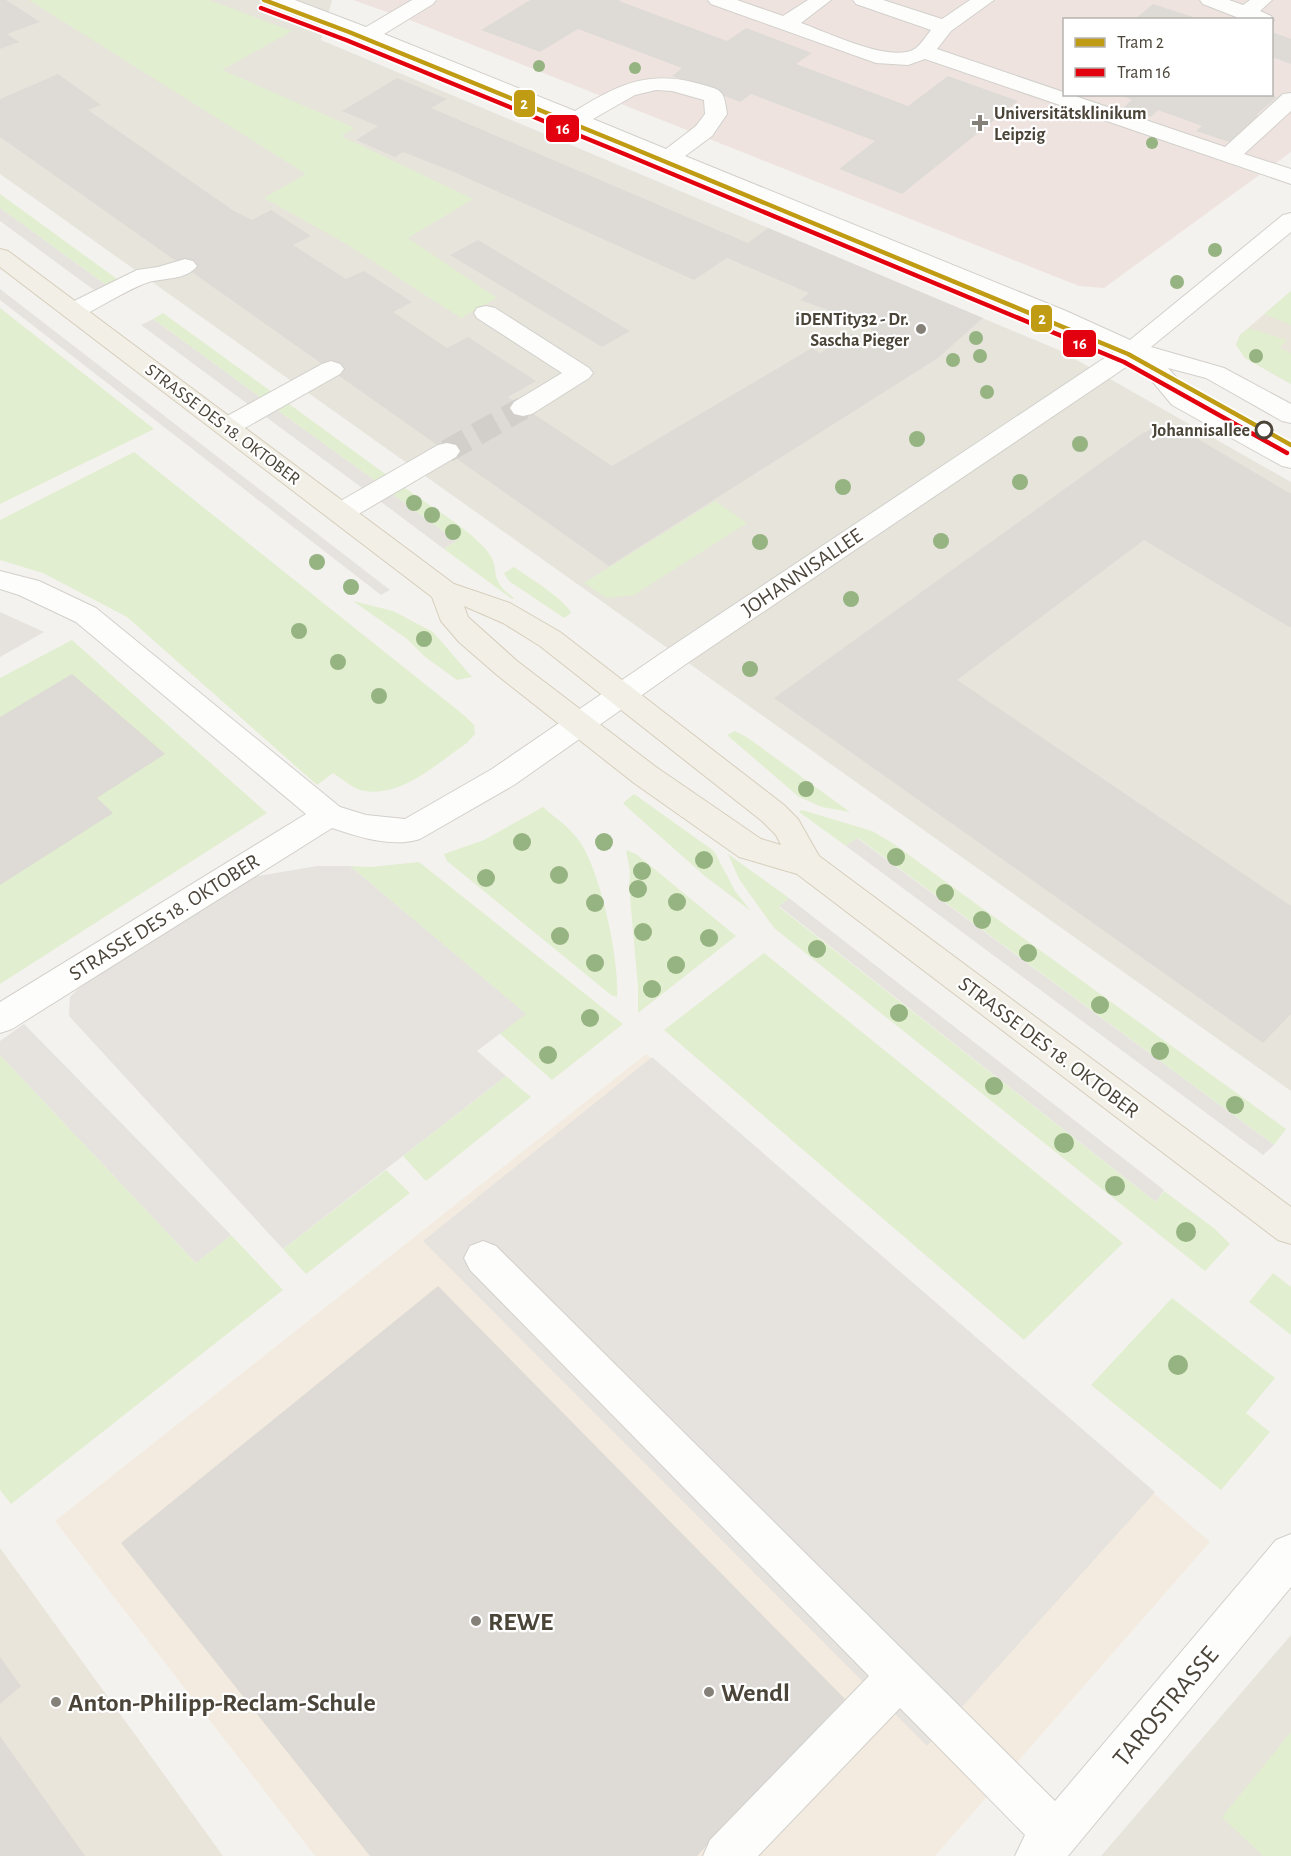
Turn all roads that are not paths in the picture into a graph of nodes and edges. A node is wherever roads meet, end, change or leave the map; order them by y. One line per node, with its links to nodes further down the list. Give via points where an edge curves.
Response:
1 (343, 0): 12 (street)
2 (426, 0): 15 (street)
3 (718, 0): 13 (street)
4 (821, 0): 13 (street)
5 (864, 0): 14 (street)
6 (984, 0): 14 (street)
7 (1210, 0): 10 (street)
8 (1262, 0): 11 (street)
9 (288, 2): 12 (street)
10 (1260, 18)
11 (1266, 18)
12 (337, 22): 15 (street)
13 (786, 24): 16 (street, via 883,59 908,59)
14 (944, 27): 16 (street)
15 (367, 35): 18 (street)
16 (924, 52): 19 (street)
17 (1291, 99): 19 (street)
18 (576, 120): 20 (street); 20 (street, via 637,86 664,82 714,96 716,114 704,131)
19 (1229, 156): 21 (street)
20 (668, 158): 27 (street)
21 (1291, 177)
22 (1291, 220): 27 (street, JOHANNISALLEE)
23 (0, 256): 25 (main road, STRASSE DES 18. OKTOBER)
24 (185, 266): 25 (street, via 145,275)
25 (74, 311): 31 (main road, STRASSE DES 18. OKTOBER)
26 (486, 313): 29 (street, via 580,373)
27 (1133, 350): 30 (street, via 1215,373); 33 (street, via 1180,399); 37 (street, JOHANNISALLEE)
28 (331, 369): 31 (street)
29 (523, 408)
30 (1291, 415)
31 (226, 427): 34 (main road, STRASSE DES 18. OKTOBER)
32 (447, 451): 34 (street)
33 (1291, 460)
34 (340, 513): 36 (main road, STRASSE DES 18. OKTOBER)
35 (0, 580): 39 (street, via 29,588 86,615)
36 (446, 592): 37 (main road, STRASSE DES 18. OKTOBER, via 487,603 519,619); 38 (main road, STRASSE DES 18. OKTOBER, via 455,621)
37 (621, 695): 38 (street); 40 (main road, STRASSE DES 18. OKTOBER, via 773,813 787,827)
38 (579, 725): 39 (street, via 503,777 409,831 365,827); 40 (main road, STRASSE DES 18. OKTOBER, via 750,848)
39 (329, 815): 41 (street, STRASSE DES 18. OKTOBER)
40 (808, 865): 42 (main road, STRASSE DES 18. OKTOBER)
41 (0, 1019)
42 (1291, 1228)
43 (483, 1258): 45 (street)
44 (1291, 1555): 46 (street, TAROSTRASSE)
45 (899, 1677): 46 (street); 47 (street)
46 (1047, 1845)
47 (726, 1856)

